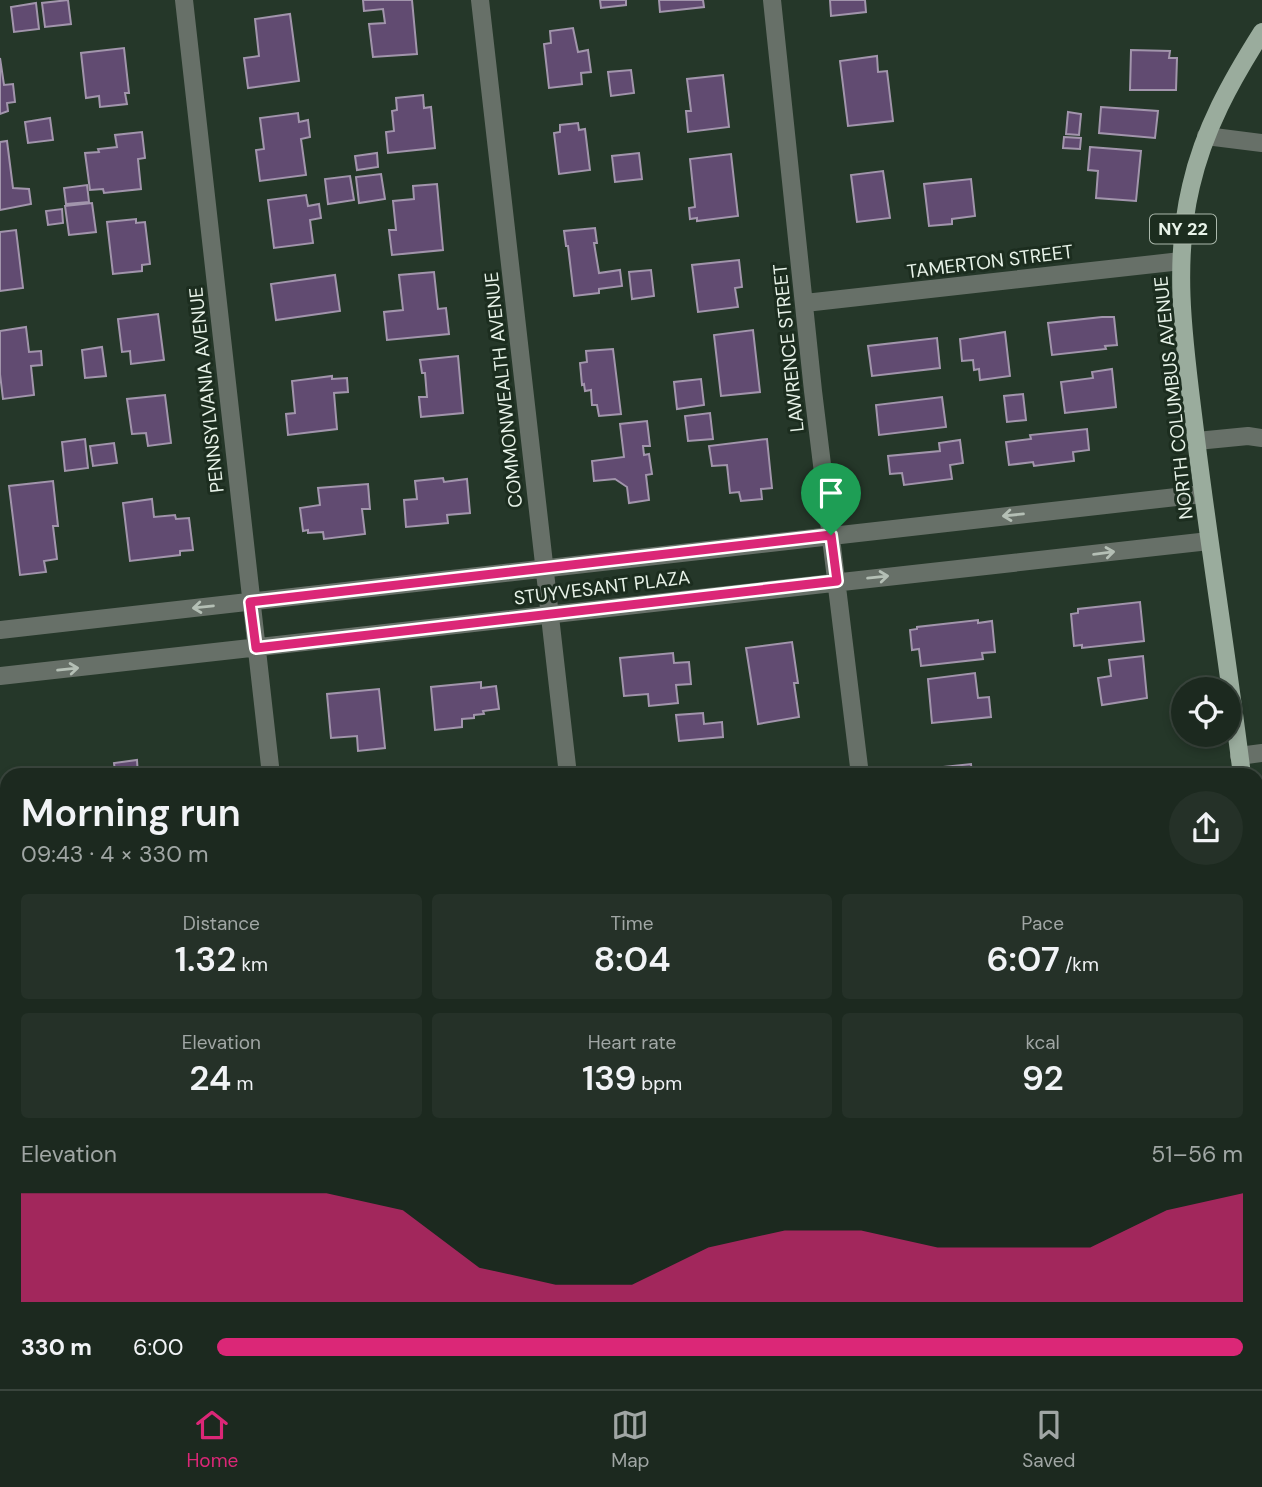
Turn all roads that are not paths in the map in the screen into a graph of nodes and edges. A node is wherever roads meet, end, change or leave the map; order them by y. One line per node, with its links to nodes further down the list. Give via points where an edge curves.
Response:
1 (184, 0): 16 (street, PENNSYLVANIA AVENUE)
2 (480, 0): 14 (street, COMMONWEALTH AVENUE)
3 (772, 0): 8 (street, LAWRENCE STREET)
4 (1262, 32): 5 (main road, NORTH COLUMBUS AVENUE / NY 22, via 1237,71)
5 (1206, 136): 6 (street); 7 (main road, NORTH COLUMBUS AVENUE / NY 22, via 1191,185)
6 (1262, 143)
7 (1181, 261): 8 (street, TAMERTON STREET); 10 (main road, NORTH COLUMBUS AVENUE / NY 22, via 1185,352)
8 (804, 303): 12 (street, LAWRENCE STREET)
9 (1262, 438): 10 (street)
10 (1196, 442): 11 (main road, NORTH COLUMBUS AVENUE / NY 22)
11 (1203, 494): 12 (street, STUYVESANT PLAZA, one-way to 12); 13 (main road, NORTH COLUMBUS AVENUE / NY 22)
12 (831, 535): 14 (street, STUYVESANT PLAZA); 15 (street, LAWRENCE STREET)
13 (1209, 541): 15 (street, STUYVESANT PLAZA, one-way to 13); 22 (main road, NORTH COLUMBUS AVENUE / NY 22)
14 (544, 569): 16 (street, STUYVESANT PLAZA); 17 (street, COMMONWEALTH AVENUE)
15 (837, 581): 17 (street, STUYVESANT PLAZA); 25 (street, LAWRENCE STREET)
16 (250, 602): 18 (street, STUYVESANT PLAZA, one-way to 18); 19 (street, PENNSYLVANIA AVENUE)
17 (550, 615): 19 (street, STUYVESANT PLAZA); 24 (street, COMMONWEALTH AVENUE)
18 (0, 630)
19 (256, 648): 20 (street, STUYVESANT PLAZA, one-way to 19); 23 (street, PENNSYLVANIA AVENUE)
20 (0, 676)
21 (1262, 753): 22 (street)
22 (1239, 756): 26 (main road, NORTH COLUMBUS AVENUE / NY 22)
23 (270, 768)
24 (567, 768)
25 (859, 768)
26 (1241, 768)

